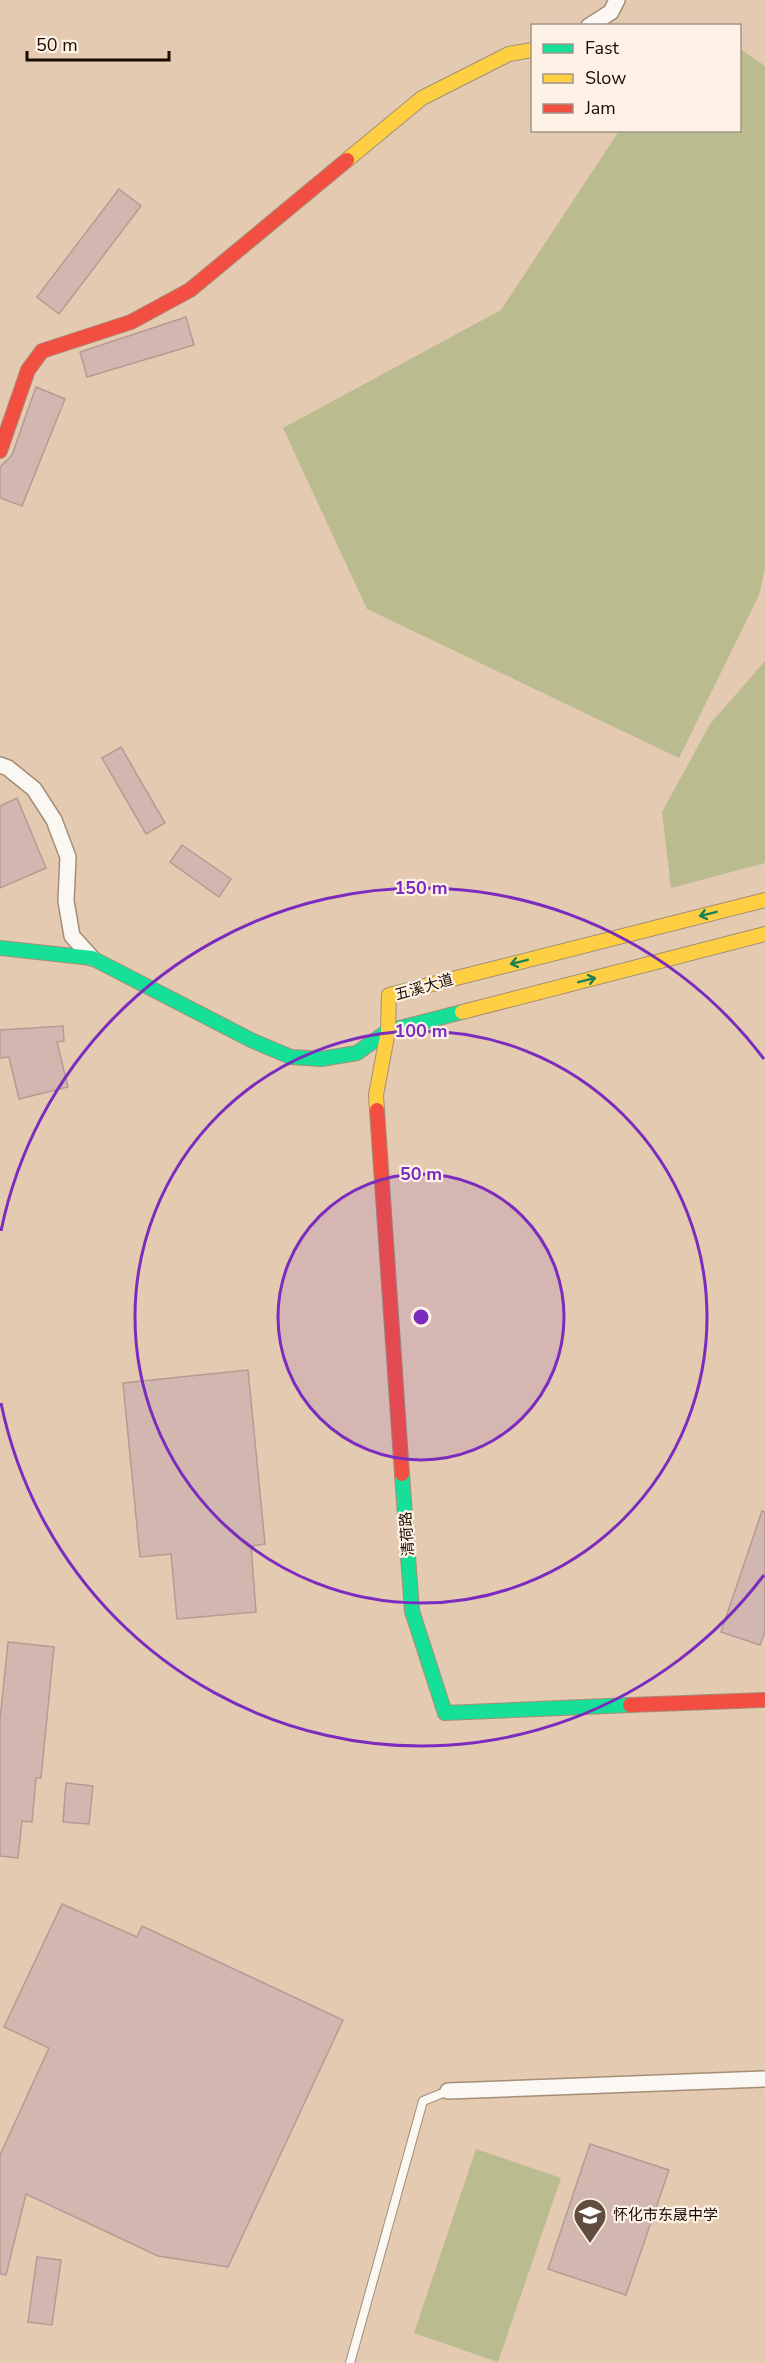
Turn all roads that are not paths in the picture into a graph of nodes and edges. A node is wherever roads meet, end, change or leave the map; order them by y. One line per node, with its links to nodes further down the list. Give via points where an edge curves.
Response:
1 (617, 0): 2 (street, via 611,12)
2 (592, 24)
3 (531, 50): 4 (street, via 509,54 422,98 190,290 131,322 42,351 28,369)
4 (0, 451)
5 (0, 765): 9 (street, via 34,789 54,820 68,856 66,901 72,936)
6 (765, 900): 10 (street, 五溪大道, one-way to 10, via 389,995)
7 (765, 934): 10 (street, one-way to 7)
8 (0, 948): 9 (street)
9 (92, 958): 10 (street, via 291,1057 321,1059 357,1053)
10 (388, 1031): 11 (street, 清荷路, via 376,1095 412,1611 445,1713)
11 (765, 1700)
12 (765, 2079): 13 (street)
13 (448, 2091): 14 (lane, via 423,2101)
14 (350, 2363)

